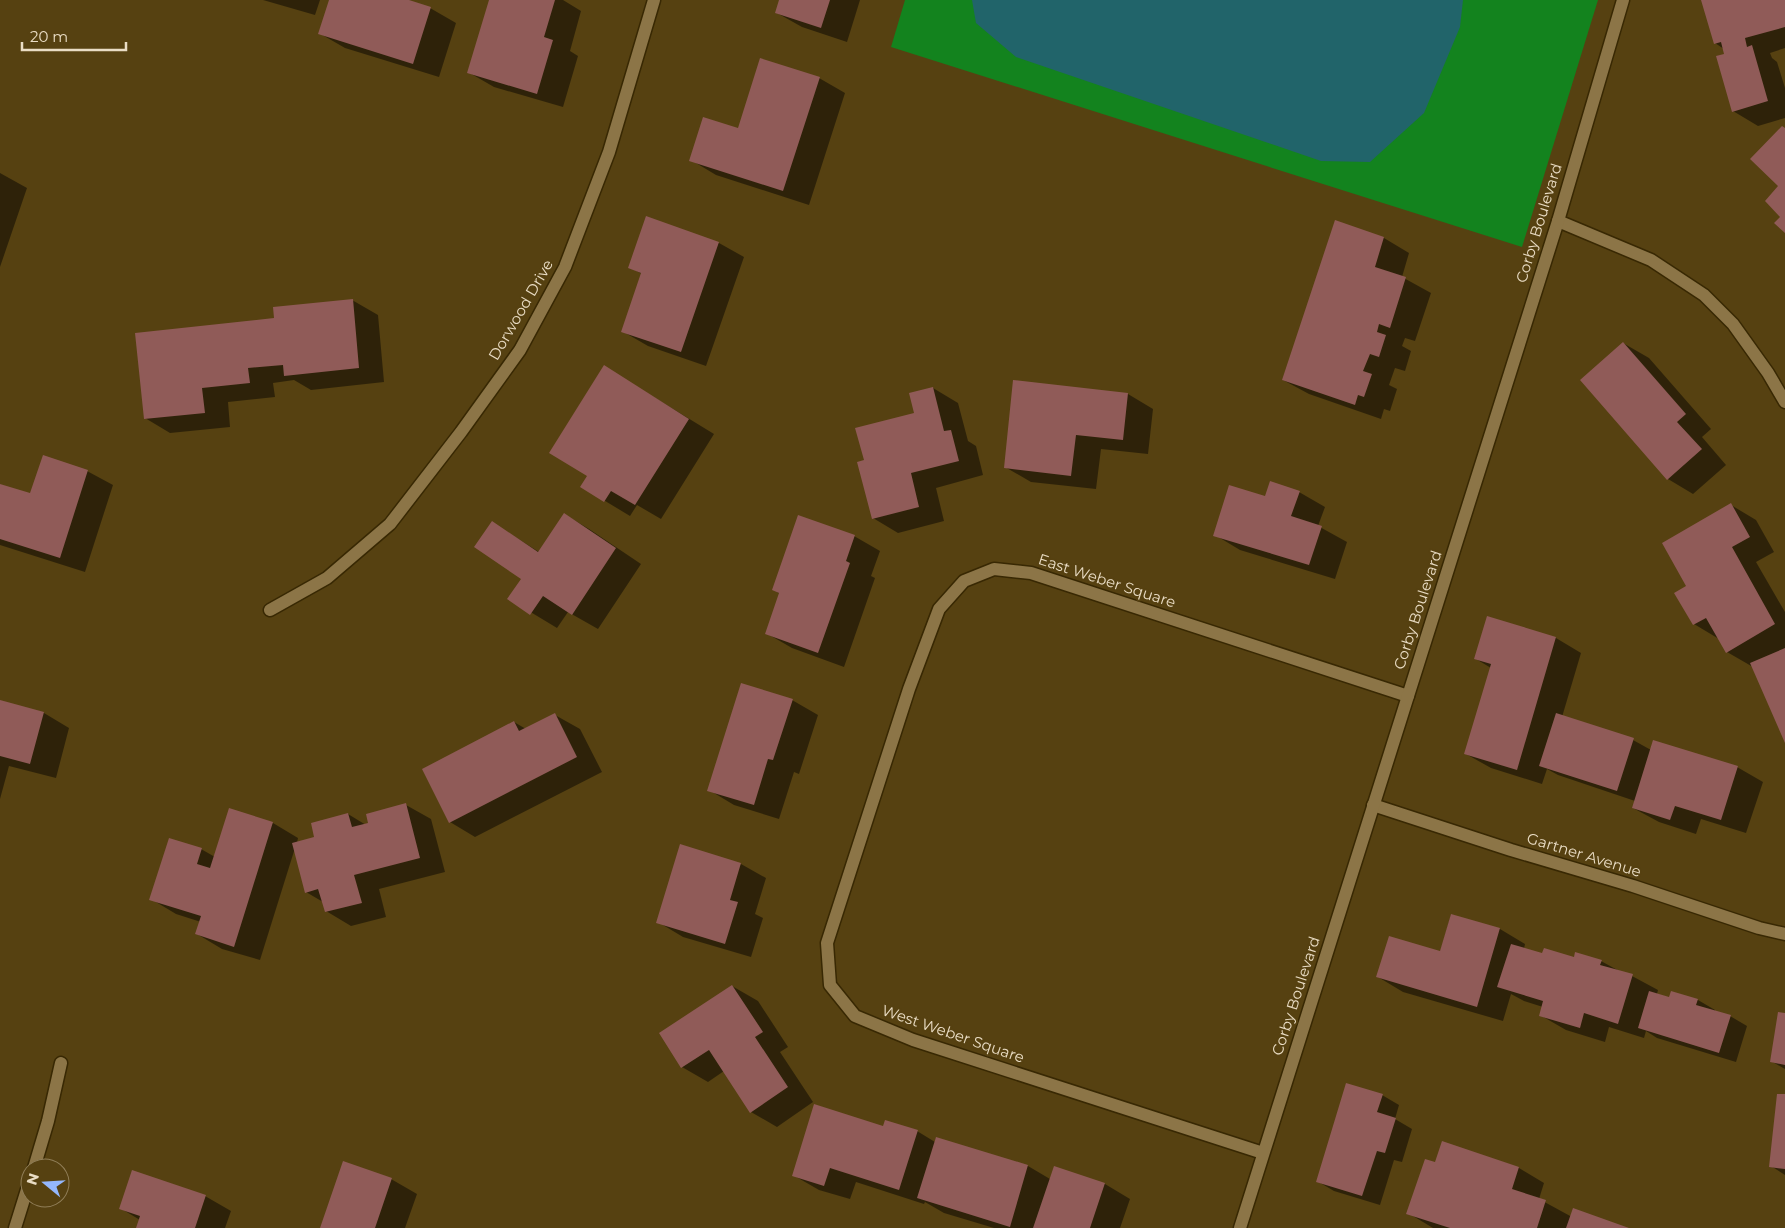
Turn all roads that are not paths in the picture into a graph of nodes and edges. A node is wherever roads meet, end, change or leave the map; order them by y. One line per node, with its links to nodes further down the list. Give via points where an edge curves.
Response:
1 (654, 0): 5 (street, Dorwood Drive, via 609,152 568,258 520,350 390,524 327,578)
2 (1623, 0): 3 (street, Corby Boulevard)
3 (1558, 221): 4 (street, via 1651,260 1704,295 1733,324); 6 (street, Corby Boulevard)
4 (1785, 402)
5 (270, 610)
6 (1408, 696): 7 (street, East Weber Square, via 1031,573 994,569 964,581 939,609); 8 (street, Corby Boulevard)
7 (874, 798): 11 (street, West Weber Square, via 828,943 830,984 855,1016 914,1040)
8 (1373, 805): 9 (street, Gartner Avenue); 11 (street, Corby Boulevard)
9 (1785, 934)
10 (61, 1063): 12 (street)
11 (1264, 1153): 15 (street, Corby Boulevard)
12 (37, 1158)
13 (21, 1208): 14 (street)
14 (15, 1228)
15 (1240, 1228)

